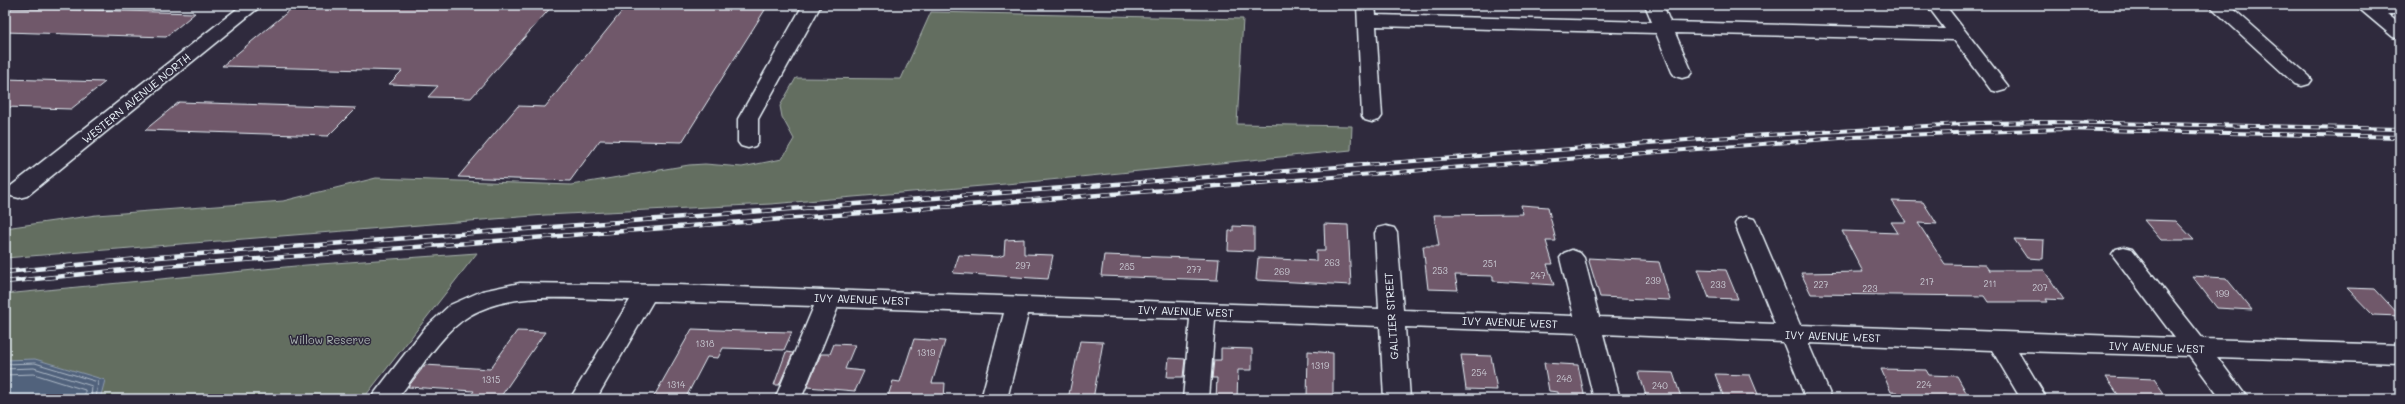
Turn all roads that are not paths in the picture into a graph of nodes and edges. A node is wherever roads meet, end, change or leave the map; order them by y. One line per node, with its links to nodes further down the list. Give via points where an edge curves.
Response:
1 (253, 5): 17 (street, WESTERN AVENUE NORTH)
2 (812, 5): 16 (street, via 748,119)
3 (1654, 5): 9 (street)
4 (1936, 5): 11 (street)
5 (2218, 5): 13 (street)
6 (2366, 6): 7 (street); 10 (street)
7 (2400, 9)
8 (1366, 13): 9 (street); 15 (street)
9 (1664, 28): 11 (street); 12 (street)
10 (2400, 33)
11 (1959, 34): 14 (street)
12 (1682, 72)
13 (2302, 80)
14 (1998, 86)
15 (1372, 116)
16 (748, 142)
17 (19, 191)
18 (1746, 224): 28 (street)
19 (1386, 233): 26 (street, GALTIER STREET)
20 (2124, 254): 30 (street)
21 (1572, 258): 27 (street)
22 (646, 293): 23 (street, IVY AVENUE WEST); 32 (street, IVY AVENUE WEST, via 520,291 490,296 460,311 434,334); 33 (street)
23 (829, 298): 24 (street, IVY AVENUE WEST); 34 (street)
24 (1018, 304): 25 (street, IVY AVENUE WEST); 35 (street)
25 (1203, 311): 26 (street, IVY AVENUE WEST); 36 (street)
26 (1390, 318): 27 (street, IVY AVENUE WEST); 37 (street, GALTIER STREET)
27 (1589, 325): 28 (street, IVY AVENUE WEST); 38 (street)
28 (1792, 334): 29 (street, IVY AVENUE WEST); 39 (street)
29 (2000, 342): 30 (street, IVY AVENUE WEST); 40 (street)
30 (2196, 349): 31 (street, IVY AVENUE WEST); 41 (street)
31 (2399, 356)
32 (383, 399)
33 (584, 399)
34 (788, 399)
35 (994, 399)
36 (1196, 399)
37 (1397, 399)
38 (1607, 399)
39 (1819, 399)
40 (2034, 399)
41 (2235, 399)

